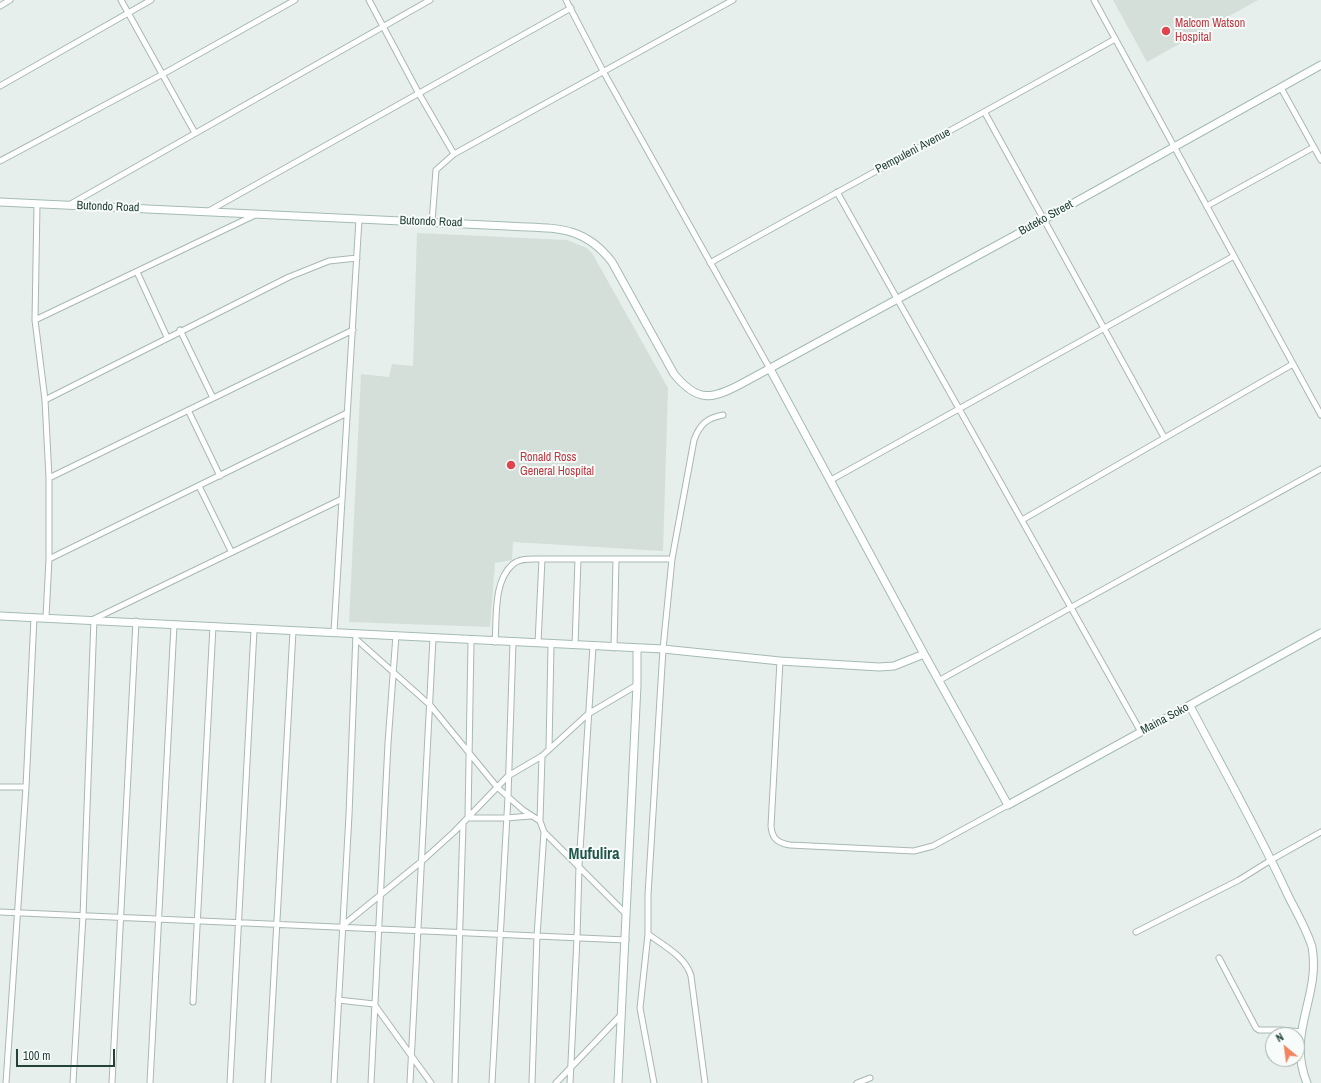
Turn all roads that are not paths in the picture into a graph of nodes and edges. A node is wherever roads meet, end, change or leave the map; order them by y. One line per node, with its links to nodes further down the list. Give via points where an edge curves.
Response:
1 (10, 0): 10 (street)
2 (121, 0): 12 (street)
3 (151, 0): 12 (street)
4 (295, 0): 17 (street)
5 (369, 0): 13 (street)
6 (430, 0): 13 (street)
7 (566, 0): 11 (street)
8 (733, 0): 16 (street)
9 (1094, 0): 14 (street)
10 (0, 6)
11 (571, 8): 16 (street); 20 (street)
12 (128, 12): 17 (street); 18 (street)
13 (383, 26): 20 (street); 22 (street)
14 (1115, 39): 21 (street, Pempuleni Avenue); 23 (street)
15 (1321, 65): 19 (street, Buteko Street)
16 (604, 71): 25 (street); 40 (street)
17 (163, 74): 22 (street); 27 (street)
18 (0, 86)
19 (1281, 88): 23 (street, Buteko Street); 24 (street)
20 (418, 92): 25 (street); 33 (street)
21 (985, 113): 28 (street, Pempuleni Avenue); 36 (street)
22 (195, 133): 31 (street)
23 (1174, 146): 32 (street); 36 (street, Buteko Street)
24 (1314, 147): 26 (street); 32 (street)
25 (454, 154): 37 (street, via 436,170)
26 (1321, 160)
27 (0, 161)
28 (837, 192): 40 (street, Pempuleni Avenue); 42 (street)
29 (0, 202): 30 (street, Butondo Road)
30 (37, 205): 31 (street, Butondo Road); 43 (street)
31 (67, 206): 33 (street, Butondo Road)
32 (1207, 206): 38 (street)
33 (206, 213): 34 (street, Butondo Road)
34 (256, 215): 35 (street, Butondo Road); 41 (street)
35 (359, 219): 37 (street, Butondo Road); 39 (street)
36 (1045, 219): 42 (street, Buteko Street); 44 (street)
37 (432, 222): 49 (street, Butondo Road, via 562,229 576,232 593,242 602,248 612,262 674,374 684,387 693,393 719,395)
38 (1234, 256): 44 (street); 48 (street)
39 (357, 258): 45 (street, via 321,263); 46 (street)
40 (710, 263): 49 (street)
41 (137, 272): 43 (street); 47 (street)
42 (898, 300): 49 (street, Buteko Street); 52 (street)
43 (35, 320): 51 (street)
44 (1105, 329): 52 (street); 57 (street)
45 (180, 330): 47 (street); 50 (street)
46 (353, 330): 50 (street); 54 (street)
47 (167, 337): 51 (street)
48 (1293, 364): 56 (street); 57 (street)
49 (770, 369): 61 (street)
50 (213, 398): 53 (street)
51 (45, 400): 60 (street)
52 (960, 409): 61 (street); 64 (street)
53 (188, 410): 59 (street); 60 (street)
54 (347, 413): 59 (street); 63 (street)
55 (723, 415): 69 (street, via 703,422 694,440)
56 (1321, 415)
57 (1164, 437): 64 (street)
58 (1321, 469): 71 (street)
59 (220, 476): 62 (street)
60 (49, 478): 66 (street)
61 (832, 480): 96 (street)
62 (199, 486): 65 (street); 66 (street)
63 (342, 499): 65 (street); 81 (street)
64 (1022, 520): 71 (street)
65 (231, 551): 75 (street)
66 (49, 559): 73 (street)
67 (542, 559): 68 (street); 87 (street, via 518,561 502,579); 89 (street)
68 (578, 559): 70 (street); 91 (street)
69 (672, 559): 70 (street); 95 (street)
70 (616, 560): 93 (street)
71 (1071, 608): 99 (street); 104 (street)
72 (0, 616): 74 (street)
73 (46, 617): 74 (street); 75 (street)
74 (34, 618): 110 (street)
75 (94, 620): 76 (street); 128 (street)
76 (136, 621): 77 (street); 129 (street)
77 (174, 624): 78 (street); 130 (street)
78 (213, 626): 79 (street); 131 (street)
79 (254, 630): 80 (street); 132 (street)
80 (293, 632): 81 (street); 133 (street)
81 (334, 632): 84 (street)
82 (1321, 633): 102 (street, Maina Soko)
83 (396, 635): 84 (street); 85 (street); 98 (street)
84 (356, 636): 98 (street); 134 (street, via 349,814)
85 (433, 638): 86 (street); 101 (street)
86 (471, 641): 87 (street); 106 (street)
87 (495, 642): 88 (street)
88 (513, 642): 89 (street); 108 (street)
89 (538, 644): 90 (street)
90 (551, 645): 91 (street); 105 (street)
91 (574, 645): 92 (street)
92 (593, 646): 93 (street); 103 (street)
93 (614, 648): 94 (street)
94 (637, 648): 95 (street); 100 (street)
95 (663, 649): 97 (street); 140 (street, via 650,856)
96 (924, 654): 97 (street, via 894,666 878,667); 99 (street)
97 (780, 661): 113 (street, via 771,826 776,840 790,845 914,851 940,843)
98 (394, 671): 101 (street); 124 (street)
99 (940, 680): 113 (street)
100 (637, 685): 103 (street); 127 (street)
101 (430, 705): 106 (street); 122 (street)
102 (1190, 706): 104 (street, Maina Soko); 121 (street)
103 (588, 714): 105 (street); 123 (street)
104 (1141, 732): 113 (street, Maina Soko)
105 (549, 749): 107 (street)
106 (470, 753): 111 (street); 115 (street)
107 (542, 756): 108 (street); 117 (street)
108 (508, 776): 111 (street); 112 (street)
109 (0, 787): 110 (street)
110 (26, 787): 126 (street)
111 (497, 787): 112 (street); 115 (street)
112 (508, 797): 114 (street); 116 (street)
113 (1008, 805)
114 (532, 816): 116 (street); 117 (street)
115 (468, 818): 116 (street); 118 (street)
116 (506, 818): 139 (street)
117 (540, 821): 119 (street)
118 (463, 824): 122 (street); 137 (street)
119 (544, 832): 123 (street); 141 (street)
120 (1321, 832): 121 (street)
121 (1271, 860): 138 (street, via 1239,880); 149 (street, via 1312,946 1314,989)
122 (422, 861): 124 (street); 136 (street)
123 (579, 866): 127 (street); 142 (street)
124 (381, 893): 134 (street); 135 (street)
125 (0, 912): 126 (street)
126 (17, 913): 128 (street); 155 (street)
127 (626, 914): 143 (street)
128 (83, 916): 129 (street); 156 (street)
129 (120, 918): 130 (street); 157 (street)
130 (160, 919): 131 (street); 158 (street)
131 (199, 921): 132 (street); 146 (street)
132 (238, 923): 133 (street); 159 (street)
133 (276, 924): 134 (street); 160 (street)
134 (341, 927): 135 (street); 145 (street)
135 (378, 929): 136 (street); 147 (street)
136 (419, 931): 137 (street); 151 (street)
137 (459, 932): 139 (street); 165 (street)
138 (1136, 932)
139 (500, 934): 141 (street); 166 (street)
140 (648, 934): 171 (street, via 640,1008); 172 (street, via 682,959 689,968)
141 (537, 936): 142 (street); 167 (street)
142 (577, 938): 143 (street); 152 (street)
143 (626, 940): 148 (street)
144 (1219, 958): 150 (street, via 1256,1028)
145 (338, 1000): 147 (street); 161 (street)
146 (194, 1002)
147 (374, 1004): 151 (street); 162 (street)
148 (621, 1015): 152 (street); 170 (street)
149 (1303, 1027)
150 (1265, 1030)
151 (411, 1055): 163 (street); 164 (street)
152 (571, 1065): 168 (street); 169 (street)
153 (1303, 1067): 174 (street)
154 (870, 1078): 173 (street)
155 (6, 1083)
156 (73, 1083)
157 (112, 1083)
158 (150, 1083)
159 (230, 1083)
160 (268, 1083)
161 (334, 1083)
162 (371, 1083)
163 (410, 1083)
164 (431, 1083)
165 (455, 1083)
166 (492, 1083)
167 (532, 1083)
168 (556, 1083)
169 (570, 1083)
170 (618, 1083)
171 (654, 1083)
172 (706, 1083)
173 (857, 1083)
174 (1307, 1083)

